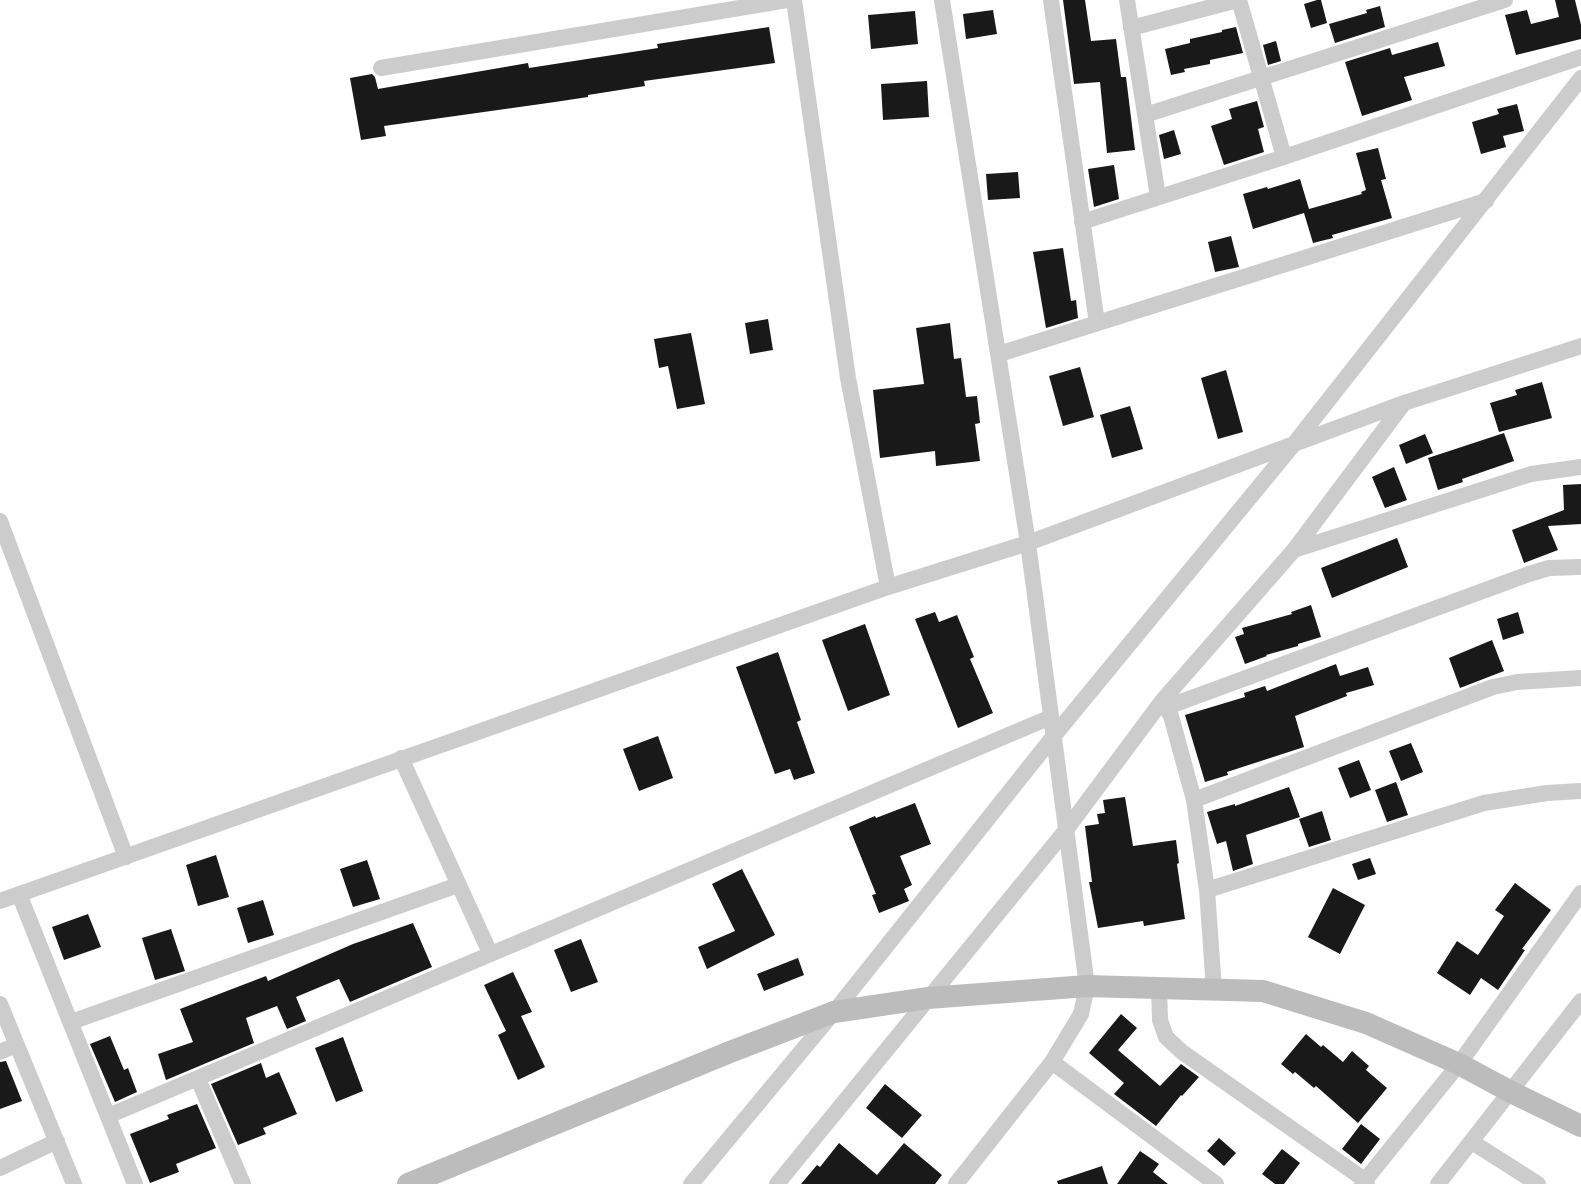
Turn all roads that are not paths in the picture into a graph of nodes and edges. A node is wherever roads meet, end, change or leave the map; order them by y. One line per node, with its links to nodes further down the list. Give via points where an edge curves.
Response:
1 (787, 0): 11 (street)
2 (794, 0): 29 (street, via 848,378)
3 (942, 0): 21 (street)
4 (1051, 0): 18 (street)
5 (1127, 0): 9 (street)
6 (1239, 0): 8 (street); 12 (street)
7 (1505, 0): 12 (street)
8 (1210, 4): 9 (street)
9 (1131, 28): 14 (street)
10 (1581, 57): 15 (street)
11 (381, 68)
12 (1262, 78): 14 (street); 15 (street)
13 (1581, 78): 17 (street)
14 (1145, 115): 16 (street)
15 (1284, 158): 16 (street)
16 (1158, 197): 18 (street)
17 (1486, 201): 19 (street); 23 (street)
18 (1082, 222): 19 (street)
19 (1097, 323): 21 (street)
20 (1581, 346): 22 (street)
21 (999, 354): 26 (street)
22 (1404, 403): 23 (street); 27 (street)
23 (1294, 444): 26 (street); 33 (street)
24 (1581, 467): 27 (street, via 1531,474)
25 (0, 521): 38 (street)
26 (1028, 543): 29 (street); 32 (street)
27 (1294, 550): 31 (street)
28 (1581, 567): 31 (street, via 1549,568 1529,574)
29 (888, 587): 34 (street)
30 (1581, 678): 36 (street, via 1493,687)
31 (1164, 704): 36 (street); 37 (street)
32 (1051, 717): 33 (street); 44 (street)
33 (1053, 737): 37 (street); 51 (street)
34 (401, 758): 38 (street); 39 (street)
35 (1581, 791): 40 (street, via 1484,803)
36 (1194, 800): 40 (street)
37 (1066, 830): 45 (street); 48 (street)
38 (126, 857): 42 (street)
39 (458, 885): 44 (street); 52 (street)
40 (1207, 890): 47 (street)
41 (1581, 893): 56 (street)
42 (19, 894): 43 (street); 52 (street)
43 (0, 901)
44 (490, 953): 57 (street)
45 (1087, 986): 46 (main road); 48 (main road); 55 (street, via 1081,1014)
46 (1159, 988): 47 (main road); 64 (street, via 1160,1020 1166,1036 1182,1052)
47 (1214, 989): 56 (main road, via 1263,991 1366,1023)
48 (928, 998): 51 (main road); 70 (street)
49 (1581, 1001): 58 (street)
50 (0, 1004): 53 (street)
51 (834, 1012): 68 (main road); 69 (street)
52 (71, 1022): 59 (street)
53 (16, 1045): 54 (street); 61 (street)
54 (0, 1052)
55 (1052, 1062): 71 (street); 72 (street)
56 (1459, 1064): 58 (main road); 64 (street)
57 (198, 1079): 59 (street); 67 (street)
58 (1511, 1092): 60 (main road); 62 (street)
59 (108, 1116): 66 (street)
60 (1581, 1126)
61 (57, 1141): 63 (street); 65 (street)
62 (1472, 1142): 73 (street); 74 (street)
63 (0, 1168)
64 (1365, 1183)
65 (74, 1184)
66 (135, 1184)
67 (243, 1184)
68 (408, 1184)
69 (691, 1184)
70 (777, 1184)
71 (956, 1184)
72 (1216, 1184)
73 (1438, 1184)
74 (1538, 1184)

